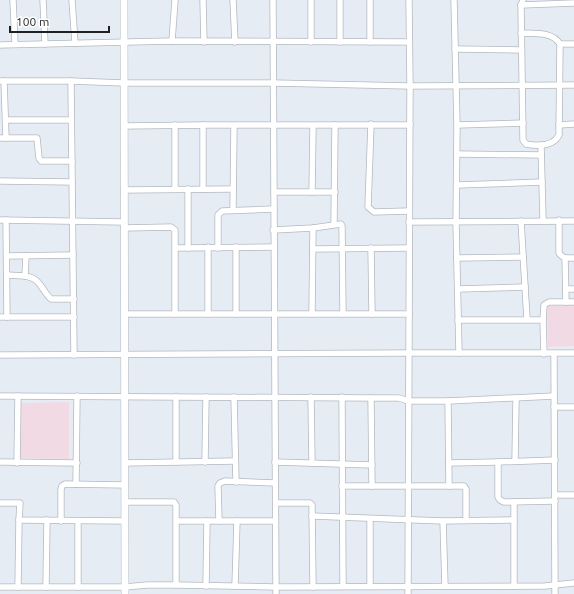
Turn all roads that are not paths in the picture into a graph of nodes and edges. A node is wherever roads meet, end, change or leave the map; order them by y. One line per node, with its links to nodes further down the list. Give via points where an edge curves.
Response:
1 (13, 0): 27 (street)
2 (43, 0): 28 (street)
3 (72, 0): 25 (street)
4 (124, 0): 26 (street)
5 (175, 0): 18 (street)
6 (203, 0): 19 (street)
7 (233, 0): 20 (street)
8 (273, 0): 17 (street)
9 (311, 0): 21 (street)
10 (340, 0): 22 (street)
11 (370, 0): 23 (street)
12 (409, 0): 24 (street)
13 (454, 0): 32 (street)
14 (522, 2): 15 (street); 16 (street)
15 (574, 3)
16 (521, 33): 29 (street, via 547,34 557,39); 33 (street)
17 (274, 41): 20 (street); 21 (street); 37 (street)
18 (172, 42): 19 (street); 26 (street)
19 (204, 42): 20 (street)
20 (235, 42)
21 (310, 42): 22 (street)
22 (340, 42): 23 (street)
23 (370, 42): 24 (street)
24 (409, 42): 40 (street)
25 (75, 43): 26 (street); 28 (street)
26 (124, 43): 36 (street)
27 (15, 44): 28 (street); 31 (street)
28 (45, 44)
29 (560, 44): 30 (street); 38 (street)
30 (574, 44)
31 (0, 45)
32 (455, 49): 33 (street); 41 (street)
33 (521, 50): 42 (street)
34 (71, 80): 35 (street); 36 (street); 44 (street)
35 (2, 81): 43 (street)
36 (124, 83): 37 (street); 55 (street)
37 (273, 83): 40 (street); 50 (street)
38 (559, 85): 39 (street); 42 (street); 54 (street)
39 (574, 85)
40 (410, 86): 41 (street); 52 (street)
41 (456, 86): 42 (street); 53 (street)
42 (521, 86): 46 (street)
43 (6, 120): 44 (street); 58 (street)
44 (71, 120): 62 (street)
45 (371, 124): 51 (street); 52 (street); 77 (street, via 368,206 374,212)
46 (523, 124): 53 (street); 59 (street, via 524,142 529,145)
47 (574, 124): 54 (street)
48 (175, 125): 49 (street); 55 (street); 67 (street)
49 (203, 125): 56 (street); 69 (street)
50 (273, 125): 56 (street); 57 (street); 72 (street)
51 (335, 125): 57 (street); 74 (street)
52 (410, 125): 77 (street)
53 (457, 125): 60 (street)
54 (559, 125): 59 (street, via 557,138 552,143)
55 (124, 126): 71 (street)
56 (234, 126): 70 (street)
57 (314, 126): 73 (street)
58 (3, 138): 62 (street, via 37,138 41,161)
59 (541, 145): 61 (street)
60 (457, 154): 61 (street); 66 (street)
61 (541, 155): 65 (street)
62 (72, 161): 64 (street)
63 (0, 181): 64 (street)
64 (72, 182): 83 (street)
65 (542, 182): 66 (street); 79 (street)
66 (457, 185): 85 (street)
67 (175, 189): 68 (street); 71 (street)
68 (188, 189): 69 (street); 93 (street)
69 (203, 189): 70 (street)
70 (233, 189): 76 (street)
71 (124, 190): 87 (street)
72 (274, 192): 73 (street); 75 (street)
73 (312, 192): 74 (street)
74 (335, 192): 86 (street)
75 (274, 209): 76 (street); 89 (street)
76 (233, 210): 95 (street, via 222,211 218,215)
77 (408, 211): 84 (street)
78 (3, 220): 83 (street); 101 (street)
79 (543, 220): 80 (street); 81 (street)
80 (559, 220): 82 (street); 105 (street, via 559,252)
81 (521, 221): 85 (street); 103 (street)
82 (574, 221)
83 (73, 222): 87 (street); 100 (street)
84 (409, 222): 85 (street); 98 (street)
85 (456, 222): 104 (street)
86 (334, 224): 88 (street); 96 (street, via 342,226)
87 (124, 225): 92 (street, via 173,228 176,232); 116 (street)
88 (313, 228): 89 (street); 99 (street)
89 (273, 230): 91 (street)
90 (236, 247): 91 (street); 95 (street); 119 (street)
91 (274, 247): 120 (street)
92 (176, 248): 93 (street); 117 (street)
93 (188, 248): 94 (street)
94 (208, 248): 95 (street); 118 (street)
95 (218, 248)
96 (343, 248): 97 (street); 99 (street); 122 (street)
97 (371, 248): 98 (street); 123 (street)
98 (409, 248): 124 (street)
99 (313, 249): 121 (street)
100 (73, 255): 102 (street); 113 (street)
101 (7, 256): 102 (street); 107 (street)
102 (26, 256): 108 (street)
103 (523, 257): 104 (street); 109 (street)
104 (457, 258): 110 (street)
105 (565, 258): 106 (street); 111 (street)
106 (574, 258)
107 (7, 275): 108 (street); 126 (street)
108 (25, 276): 113 (street, via 39,282 51,298)
109 (525, 287): 110 (street); 128 (street)
110 (458, 289): 129 (street)
111 (566, 289): 112 (street); 114 (street)
112 (574, 289)
113 (74, 299): 127 (street)
114 (566, 302): 115 (street); 130 (street, via 546,303 543,308)
115 (574, 302)
116 (125, 314): 117 (street); 135 (street)
117 (175, 314): 118 (street)
118 (208, 314): 119 (street)
119 (236, 314): 120 (street)
120 (274, 314): 121 (street); 131 (street)
121 (312, 314): 122 (street)
122 (343, 314): 123 (street)
123 (372, 314): 124 (street)
124 (409, 314): 132 (street)
125 (0, 317): 126 (street)
126 (8, 317): 127 (street)
127 (74, 317): 139 (street)
128 (527, 319): 129 (street); 130 (street)
129 (458, 320): 133 (street)
130 (543, 320): 136 (street)
131 (274, 353): 132 (street); 135 (street); 148 (street)
132 (409, 353): 133 (street); 153 (street)
133 (459, 353): 136 (street)
134 (574, 353): 137 (street)
135 (125, 354): 139 (street); 143 (street)
136 (544, 354): 137 (street)
137 (554, 354): 144 (street)
138 (0, 355): 139 (street)
139 (74, 355)
140 (0, 396): 141 (street)
141 (18, 396): 142 (street); 161 (street)
142 (77, 396): 143 (street); 167 (street)
143 (125, 396): 145 (street); 162 (street)
144 (554, 396): 152 (street); 155 (street)
145 (176, 397): 146 (street); 163 (street)
146 (206, 397): 147 (street); 164 (street)
147 (234, 397): 148 (street); 158 (street)
148 (275, 397): 149 (street); 165 (street)
149 (311, 397): 150 (street); 168 (street)
150 (342, 398): 151 (street); 170 (street)
151 (371, 398): 153 (street, via 399,398); 171 (street)
152 (516, 399): 154 (street); 159 (street)
153 (409, 401): 154 (street); 179 (street)
154 (448, 401): 169 (street)
155 (554, 407): 156 (street); 157 (street)
156 (574, 407)
157 (554, 460): 159 (street); 181 (street)
158 (235, 461): 164 (street); 172 (street)
159 (515, 461): 166 (street)
160 (0, 462): 161 (street)
161 (17, 462): 167 (street)
162 (125, 462): 163 (street); 175 (street)
163 (176, 462): 164 (street)
164 (205, 462)
165 (275, 462): 168 (street); 173 (street)
166 (498, 462): 169 (street); 183 (street, via 498,497 504,502)
167 (77, 463): 174 (street)
168 (312, 463): 170 (street)
169 (449, 463): 178 (street)
170 (342, 464): 171 (street); 176 (street)
171 (372, 465): 177 (street)
172 (236, 482): 173 (street); 199 (street, via 225,481 218,486)
173 (275, 483): 185 (street)
174 (76, 484): 175 (street); 194 (street, via 62,486)
175 (125, 485): 182 (street)
176 (342, 486): 177 (street); 187 (street)
177 (372, 486): 179 (street)
178 (449, 486): 179 (street); 192 (street, via 466,487)
179 (408, 487): 191 (street)
180 (574, 495): 181 (street)
181 (555, 498): 183 (street); 204 (street)
182 (125, 502): 196 (street); 197 (street, via 174,502)
183 (514, 502): 193 (street)
184 (0, 503): 189 (street, via 20,503)
185 (276, 503): 186 (street, via 311,504); 201 (street)
186 (312, 516): 187 (street); 208 (street)
187 (343, 517): 188 (street); 209 (street)
188 (370, 519): 191 (street); 210 (street)
189 (19, 520): 190 (street); 215 (street)
190 (47, 520): 194 (street); 216 (street)
191 (408, 520): 202 (street); 211 (street)
192 (466, 520): 193 (street); 202 (street)
193 (514, 520): 213 (street)
194 (61, 521): 195 (street)
195 (78, 521): 196 (street); 217 (street)
196 (125, 521): 219 (street)
197 (177, 521): 198 (street); 205 (street)
198 (207, 521): 199 (street); 206 (street)
199 (219, 521): 200 (street)
200 (237, 521): 201 (street); 207 (street)
201 (275, 521): 218 (street)
202 (443, 521): 212 (street)
203 (574, 583): 204 (street)
204 (555, 584): 213 (street); 222 (street)
205 (176, 585): 206 (street); 219 (street)
206 (206, 586): 207 (street)
207 (235, 586): 218 (street)
208 (314, 586): 209 (street); 218 (street)
209 (343, 586): 210 (street)
210 (370, 586): 211 (street)
211 (408, 586): 212 (street); 221 (street)
212 (445, 586): 213 (street)
213 (514, 586)
214 (0, 587): 215 (street)
215 (18, 587): 216 (street)
216 (46, 587): 217 (street)
217 (78, 587): 219 (street)
218 (275, 587): 220 (street)
219 (125, 592)
220 (276, 594)
221 (408, 594)
222 (555, 594)

